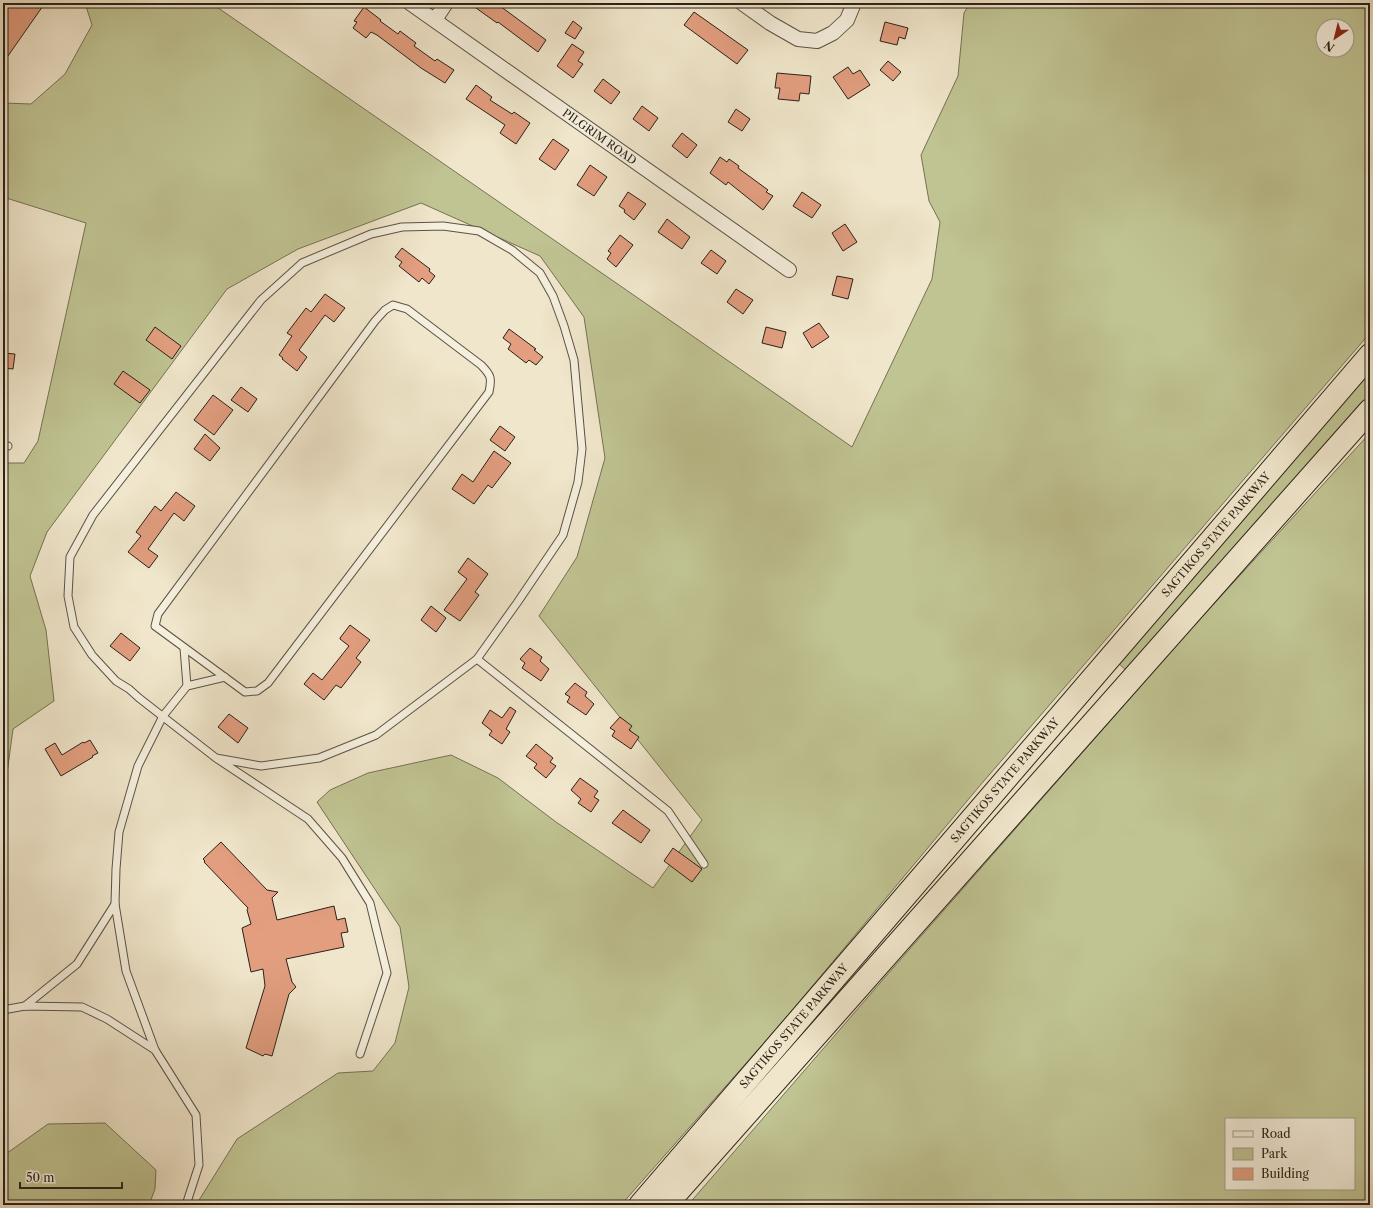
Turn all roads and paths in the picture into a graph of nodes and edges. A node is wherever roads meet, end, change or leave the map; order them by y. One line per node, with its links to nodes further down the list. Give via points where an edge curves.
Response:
1 (410, 3): 5 (street, PILGRIM ROAD)
2 (446, 3): 5 (street)
3 (742, 3): 4 (street, via 798,39 817,41 834,33 847,20)
4 (854, 3)
5 (435, 20): 6 (street, PILGRIM ROAD)
6 (790, 270)
7 (1370, 355): 22 (highway, SAGTIKOS STATE PARKWAY)
8 (1370, 410): 23 (highway, SAGTIKOS STATE PARKWAY)
9 (184, 648): 11 (lane); 11 (lane, via 155,626 158,614 375,321 392,305 407,309 488,373 492,380 490,392 268,683 257,691 245,692); 12 (lane)
10 (477, 659): 13 (lane, via 563,535 578,482 582,449 574,360 564,326 540,273 512,250 478,231 443,226 402,227 371,234 302,263 261,300 93,515 70,557 68,596 74,627 92,655 116,681); 14 (lane, via 376,735 319,758 261,766); 15 (lane, via 668,811)
11 (226, 677): 12 (lane)
12 (187, 686): 13 (lane)
13 (163, 716): 14 (lane); 16 (lane, via 138,766 119,832)
14 (216, 758): 20 (lane, via 308,819 342,858 370,902 387,973)
15 (704, 864)
16 (115, 904): 17 (lane, via 77,964); 19 (lane, via 126,971)
17 (25, 1006): 18 (lane); 19 (lane, via 82,1007 107,1019)
18 (3, 1010)
19 (155, 1050): 21 (lane, via 196,1115 199,1165)
20 (360, 1054)
21 (186, 1205)
22 (640, 1205)
23 (666, 1205)

